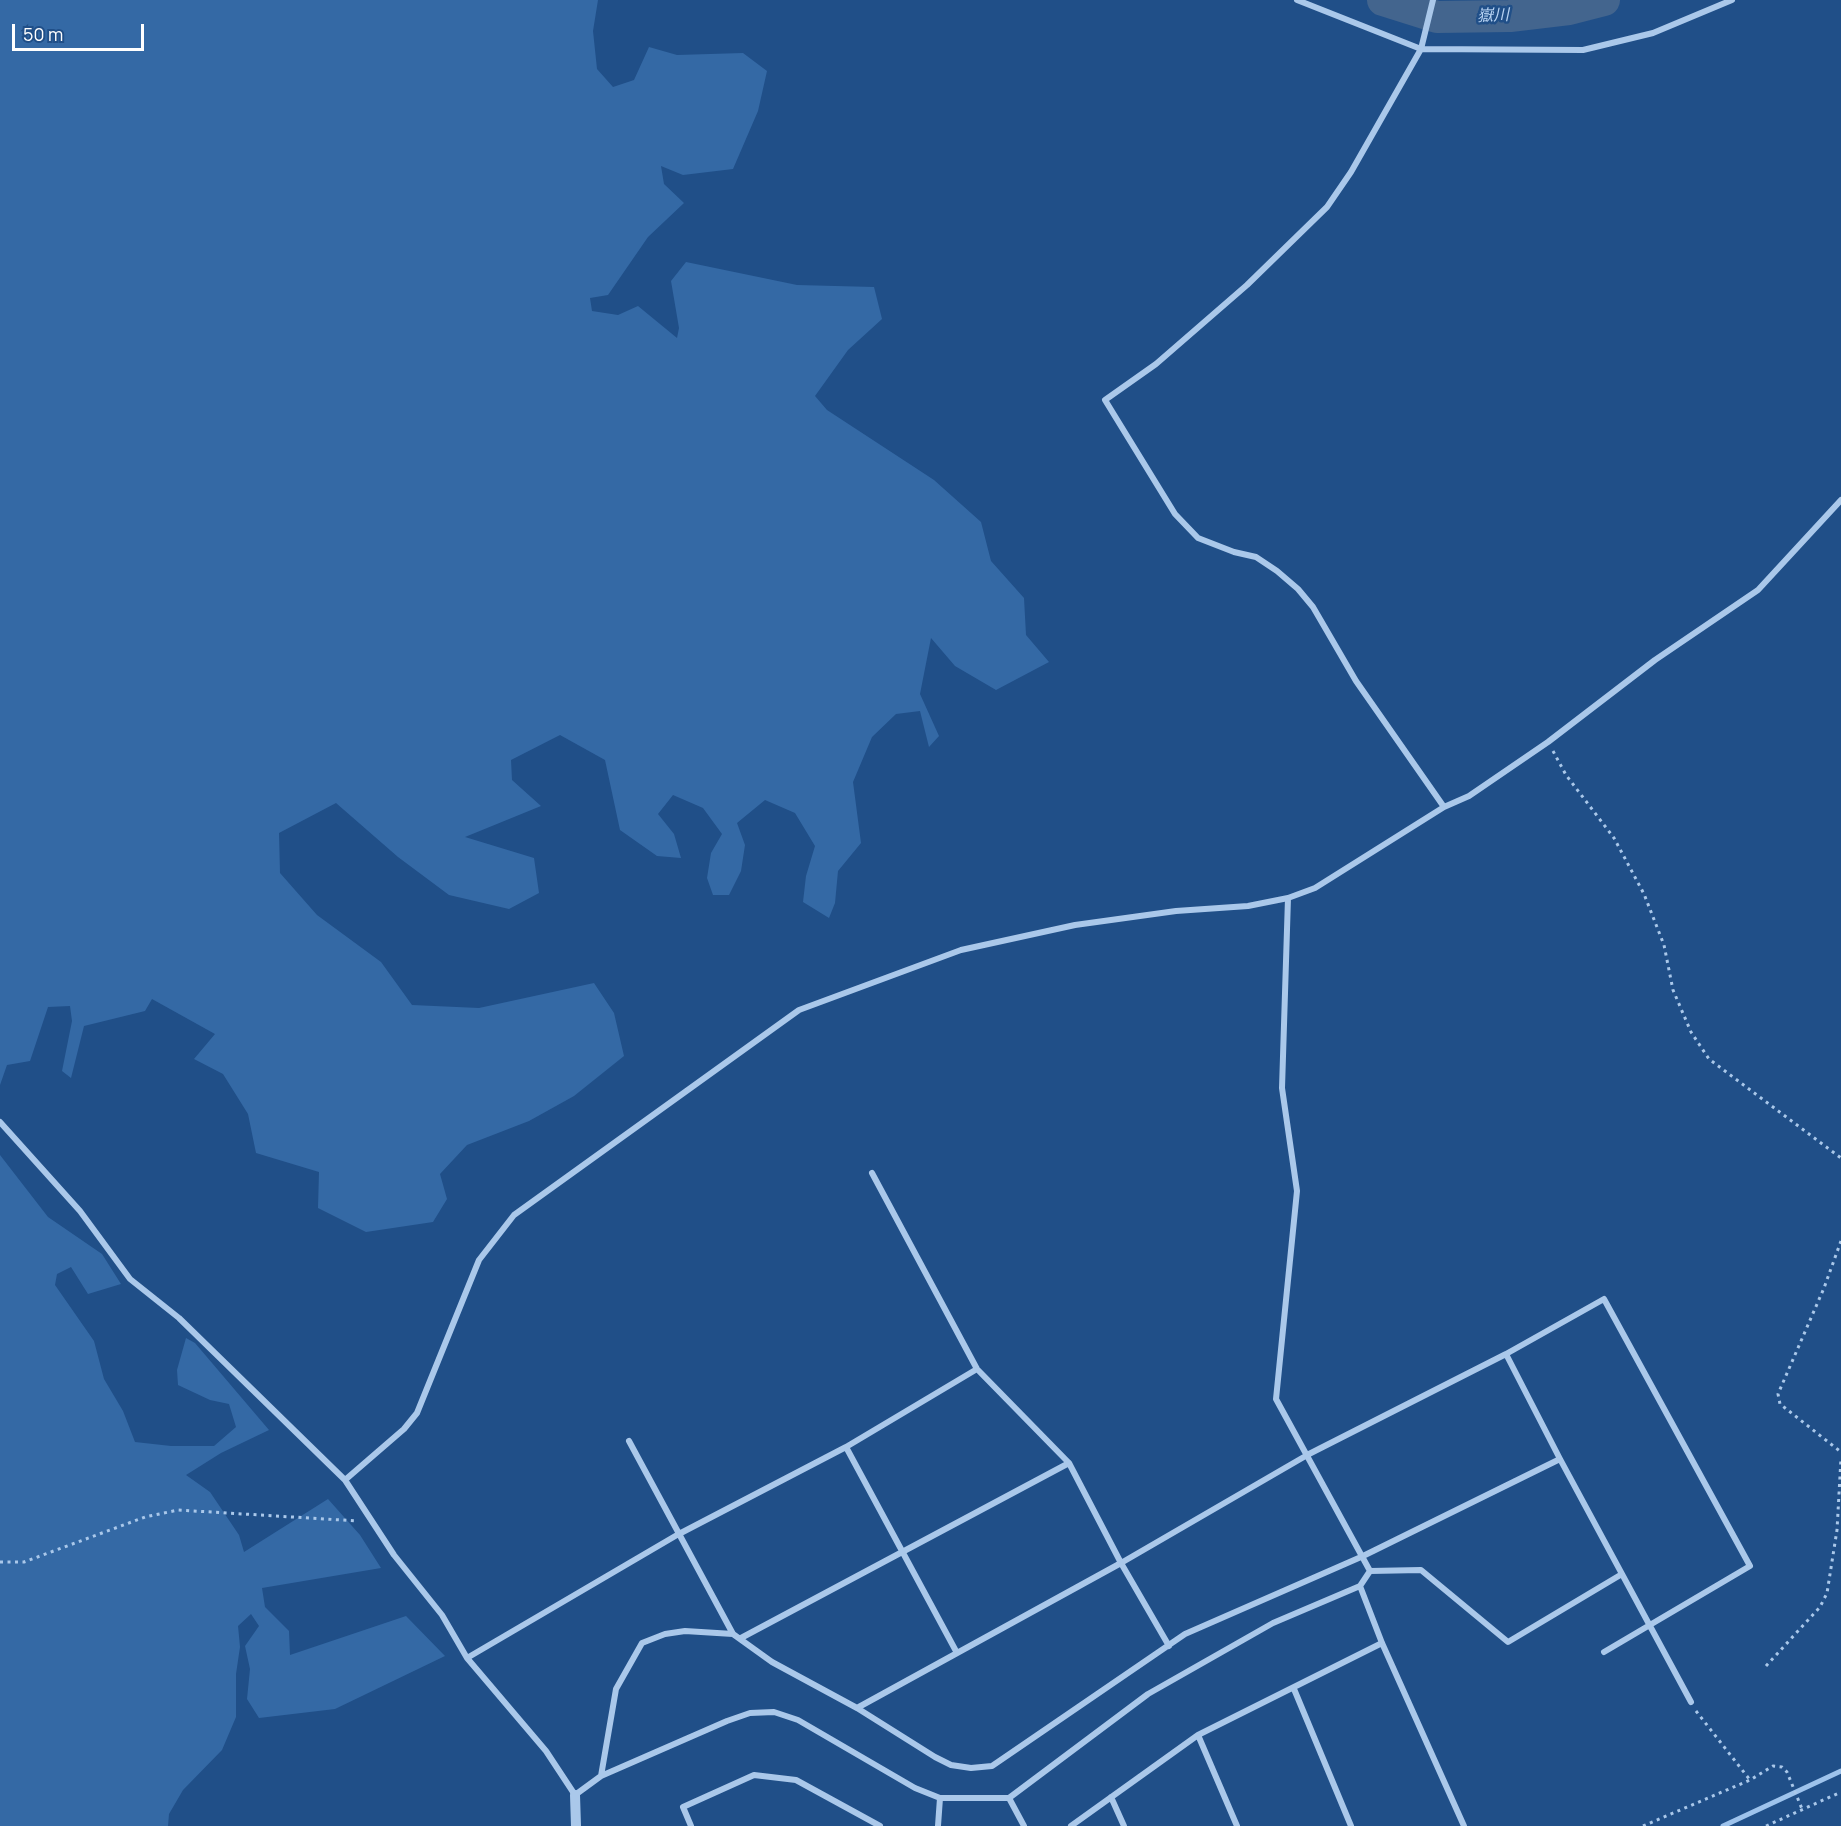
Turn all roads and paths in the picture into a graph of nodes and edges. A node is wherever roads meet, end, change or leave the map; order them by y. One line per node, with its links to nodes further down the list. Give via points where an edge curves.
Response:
1 (1297, 0): 4 (street)
2 (1433, 0): 4 (street)
3 (1732, 0): 4 (street, via 1653,33 1583,50)
4 (1421, 49): 7 (street, via 1327,207 1206,321 1156,364 1105,400 1175,514 1198,538 1256,557 1277,570 1306,598 1356,681)
5 (1841, 500): 6 (street, via 1758,591 1655,660)
6 (1548, 742): 7 (street, via 1469,796); 10 (path, via 1566,775 1614,838 1644,894 1664,945 1673,990 1691,1032 1709,1059)
7 (1444, 807): 8 (street, via 1315,888)
8 (1288, 898): 18 (street, via 1282,1088 1297,1191 1276,1399); 22 (street, via 1075,925 961,950 799,1010 514,1215 479,1260 417,1413)
9 (0, 1122): 22 (street, via 80,1211 130,1279 179,1318)
10 (1841, 1158)
11 (872, 1173): 14 (street)
12 (1841, 1241): 17 (path, via 1778,1395 1780,1404)
13 (1506, 1354): 18 (street); 20 (street); 32 (street, via 1604,1299 1750,1566)
14 (977, 1369): 16 (street); 21 (street)
15 (629, 1441): 24 (street)
16 (846, 1447): 24 (street); 25 (street)
17 (1841, 1452)
18 (1309, 1454): 26 (street); 28 (street)
19 (1841, 1458): 40 (path, via 1837,1530 1827,1593 1820,1607)
20 (1560, 1459): 26 (street); 30 (street)
21 (1069, 1463): 25 (street); 28 (street)
22 (345, 1480): 23 (street)
23 (373, 1522): 27 (path, via 178,1510 145,1517 24,1562); 39 (street, via 442,1615)
24 (678, 1535): 33 (street); 39 (street)
25 (903, 1552): 34 (street); 38 (street)
26 (1361, 1557): 29 (street); 36 (street, via 1185,1634)
27 (0, 1562)
28 (1121, 1563): 36 (street); 38 (street)
29 (1370, 1571): 30 (street, via 1421,1570 1508,1642); 31 (street)
30 (1622, 1574): 32 (street)
31 (1360, 1586): 35 (street); 51 (street, via 1273,1623 1199,1663 1148,1695)
32 (1649, 1624): 37 (street); 42 (street)
33 (733, 1634): 34 (street); 45 (street, via 686,1631 642,1643 616,1689)
34 (741, 1638): 43 (street, via 772,1662)
35 (1382, 1643): 41 (street); 62 (street)
36 (1169, 1646): 43 (street, via 992,1766 951,1765)
37 (1604, 1652)
38 (957, 1653): 43 (street)
39 (467, 1658): 48 (street, via 546,1750)
40 (1766, 1666)
41 (1294, 1689): 44 (street); 61 (street)
42 (1691, 1702): 46 (path)
43 (857, 1708)
44 (1198, 1735): 49 (street); 60 (street)
45 (601, 1776): 48 (street); 50 (street, via 743,1716 774,1712 798,1720 915,1788)
46 (1750, 1780): 52 (path, via 1773,1766 1782,1767); 63 (path)
47 (1841, 1792): 52 (path)
48 (575, 1795): 53 (street)
49 (1111, 1797): 58 (street); 59 (street)
50 (940, 1798): 51 (street); 56 (street)
51 (1010, 1798): 57 (street)
52 (1802, 1809): 64 (path)
53 (576, 1826)
54 (691, 1826): 55 (street, via 683,1807 754,1775 796,1780)
55 (880, 1826)
56 (938, 1826)
57 (1024, 1826)
58 (1071, 1826)
59 (1124, 1826)
60 (1238, 1826)
61 (1351, 1826)
62 (1464, 1826)
63 (1643, 1826)
64 (1766, 1826)

